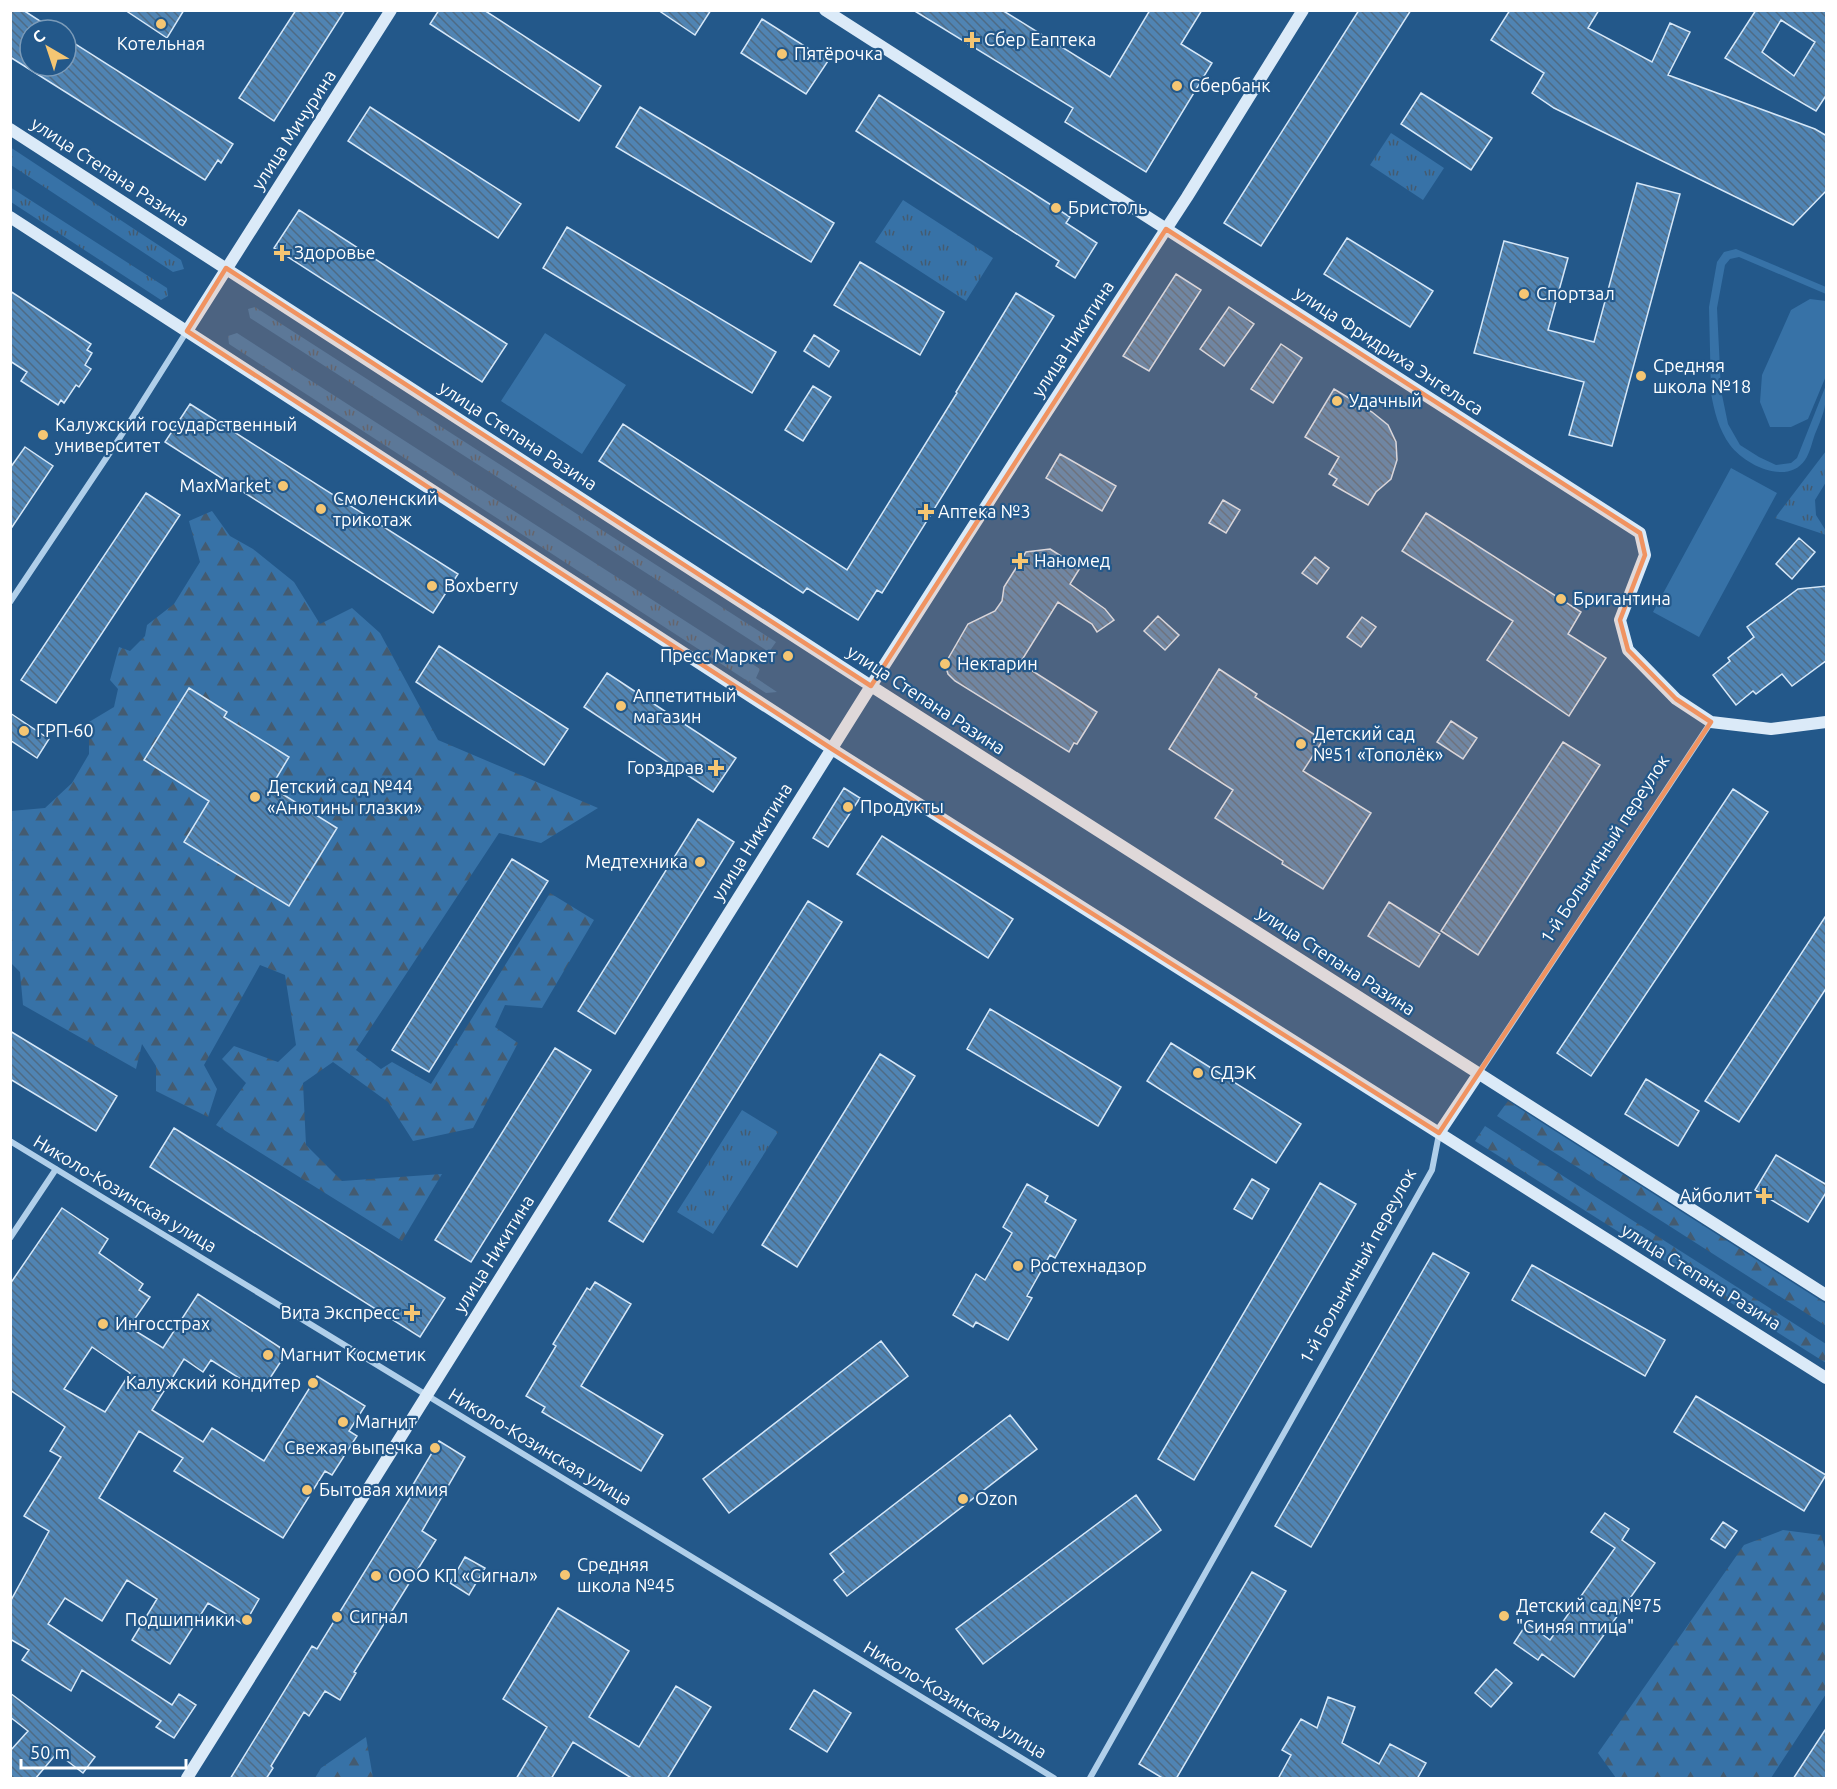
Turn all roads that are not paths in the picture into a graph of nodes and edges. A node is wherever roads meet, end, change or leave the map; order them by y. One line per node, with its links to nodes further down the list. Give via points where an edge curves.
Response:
1 (391, 10): 7 (main road, улица Мичурина)
2 (825, 10): 6 (main road, улица Фридриха Энгельса)
3 (1303, 10): 6 (main road, улица Никитина)
4 (10, 129): 7 (main road, улица Степана Разина)
5 (10, 217): 8 (main road, улица Степана Разина)
6 (1166, 229): 10 (main road, улица Никитина); 11 (main road, улица Фридриха Энгельса, via 1640,533 1645,555 1620,620 1628,650 1676,699)
7 (226, 268): 8 (main road, улица Мичурина); 10 (main road, улица Степана Разина)
8 (187, 331): 9 (street); 13 (main road, улица Степана Разина)
9 (10, 602)
10 (871, 686): 13 (main road, улица Никитина); 14 (main road, улица Степана Разина)
11 (1711, 722): 12 (main road, улица Фридриха Энгельса, via 1771,729); 14 (street, 1-й Больничный переулок)
12 (1827, 722)
13 (832, 749): 15 (main road, улица Степана Разина); 21 (main road, улица Никитина)
14 (1479, 1073): 15 (main road, 1-й Больничный переулок); 19 (main road, улица Степана Разина)
15 (1439, 1133): 20 (main road, улица Степана Разина); 24 (street, 1-й Больничный переулок, via 1432,1170)
16 (10, 1141): 17 (street, Николо-Козинская улица)
17 (56, 1169): 18 (street); 21 (street, Николо-Козинская улица)
18 (10, 1238)
19 (1827, 1295)
20 (1827, 1378)
21 (426, 1395): 22 (main road, улица Никитина); 23 (street, Николо-Козинская улица)
22 (187, 1779)
23 (1054, 1779)
24 (1090, 1779)

